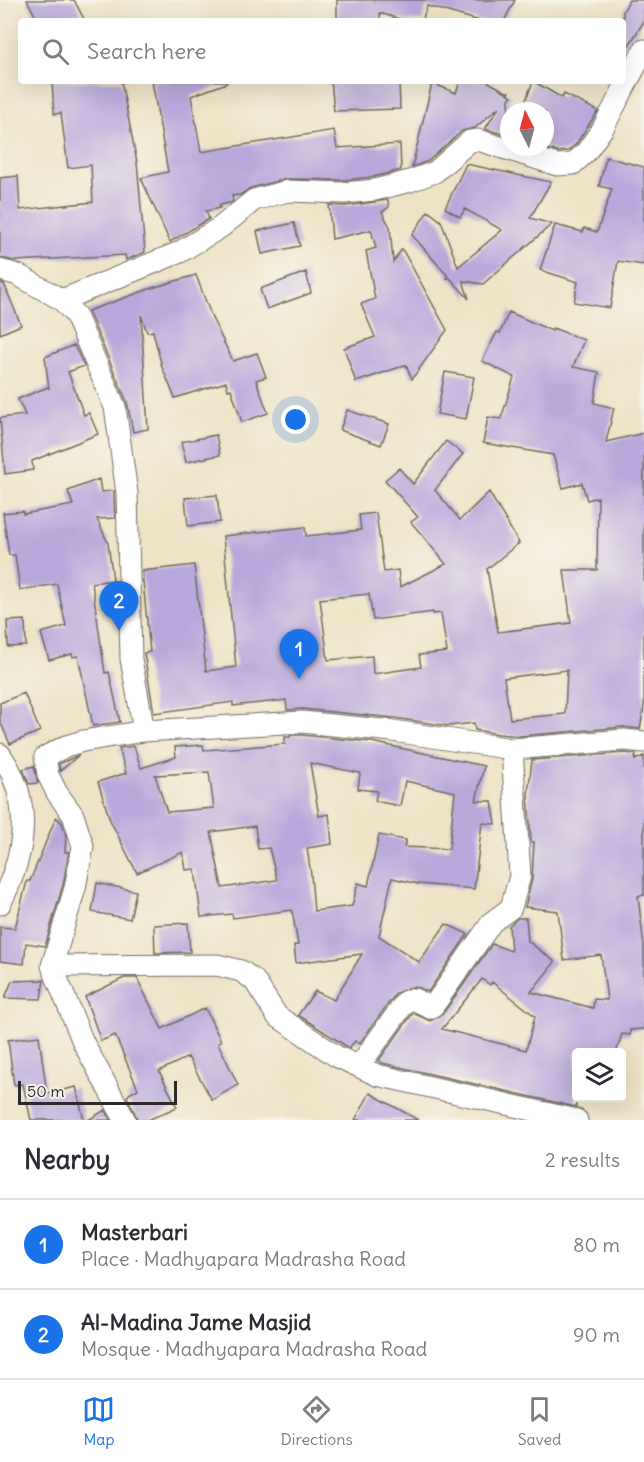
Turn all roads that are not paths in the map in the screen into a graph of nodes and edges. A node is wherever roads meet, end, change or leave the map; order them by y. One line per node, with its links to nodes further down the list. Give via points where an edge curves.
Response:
1 (644, 50): 3 (street, via 603,128 573,164 557,165 478,140 470,141 435,172 410,181 344,193 288,191 254,200 221,227 180,252)
2 (0, 270): 3 (street, via 18,275)
3 (62, 300): 4 (street, via 76,316 115,407 127,493 131,659)
4 (144, 731): 6 (street, via 302,722); 9 (street, via 83,741 45,757 48,776 73,815 83,846)
5 (644, 742): 6 (street, via 624,740)
6 (512, 749): 10 (street, via 520,876 511,908 492,922 434,1005 430,1008 414,999 406,1001)
7 (0, 754): 8 (street, via 21,795 23,832 17,861)
8 (0, 904)
9 (52, 966): 10 (street, via 217,965 241,971 254,980 277,1016 336,1056); 11 (street, via 83,1042)
10 (359, 1066): 12 (street, via 377,1075)
11 (125, 1120)
12 (577, 1120)

